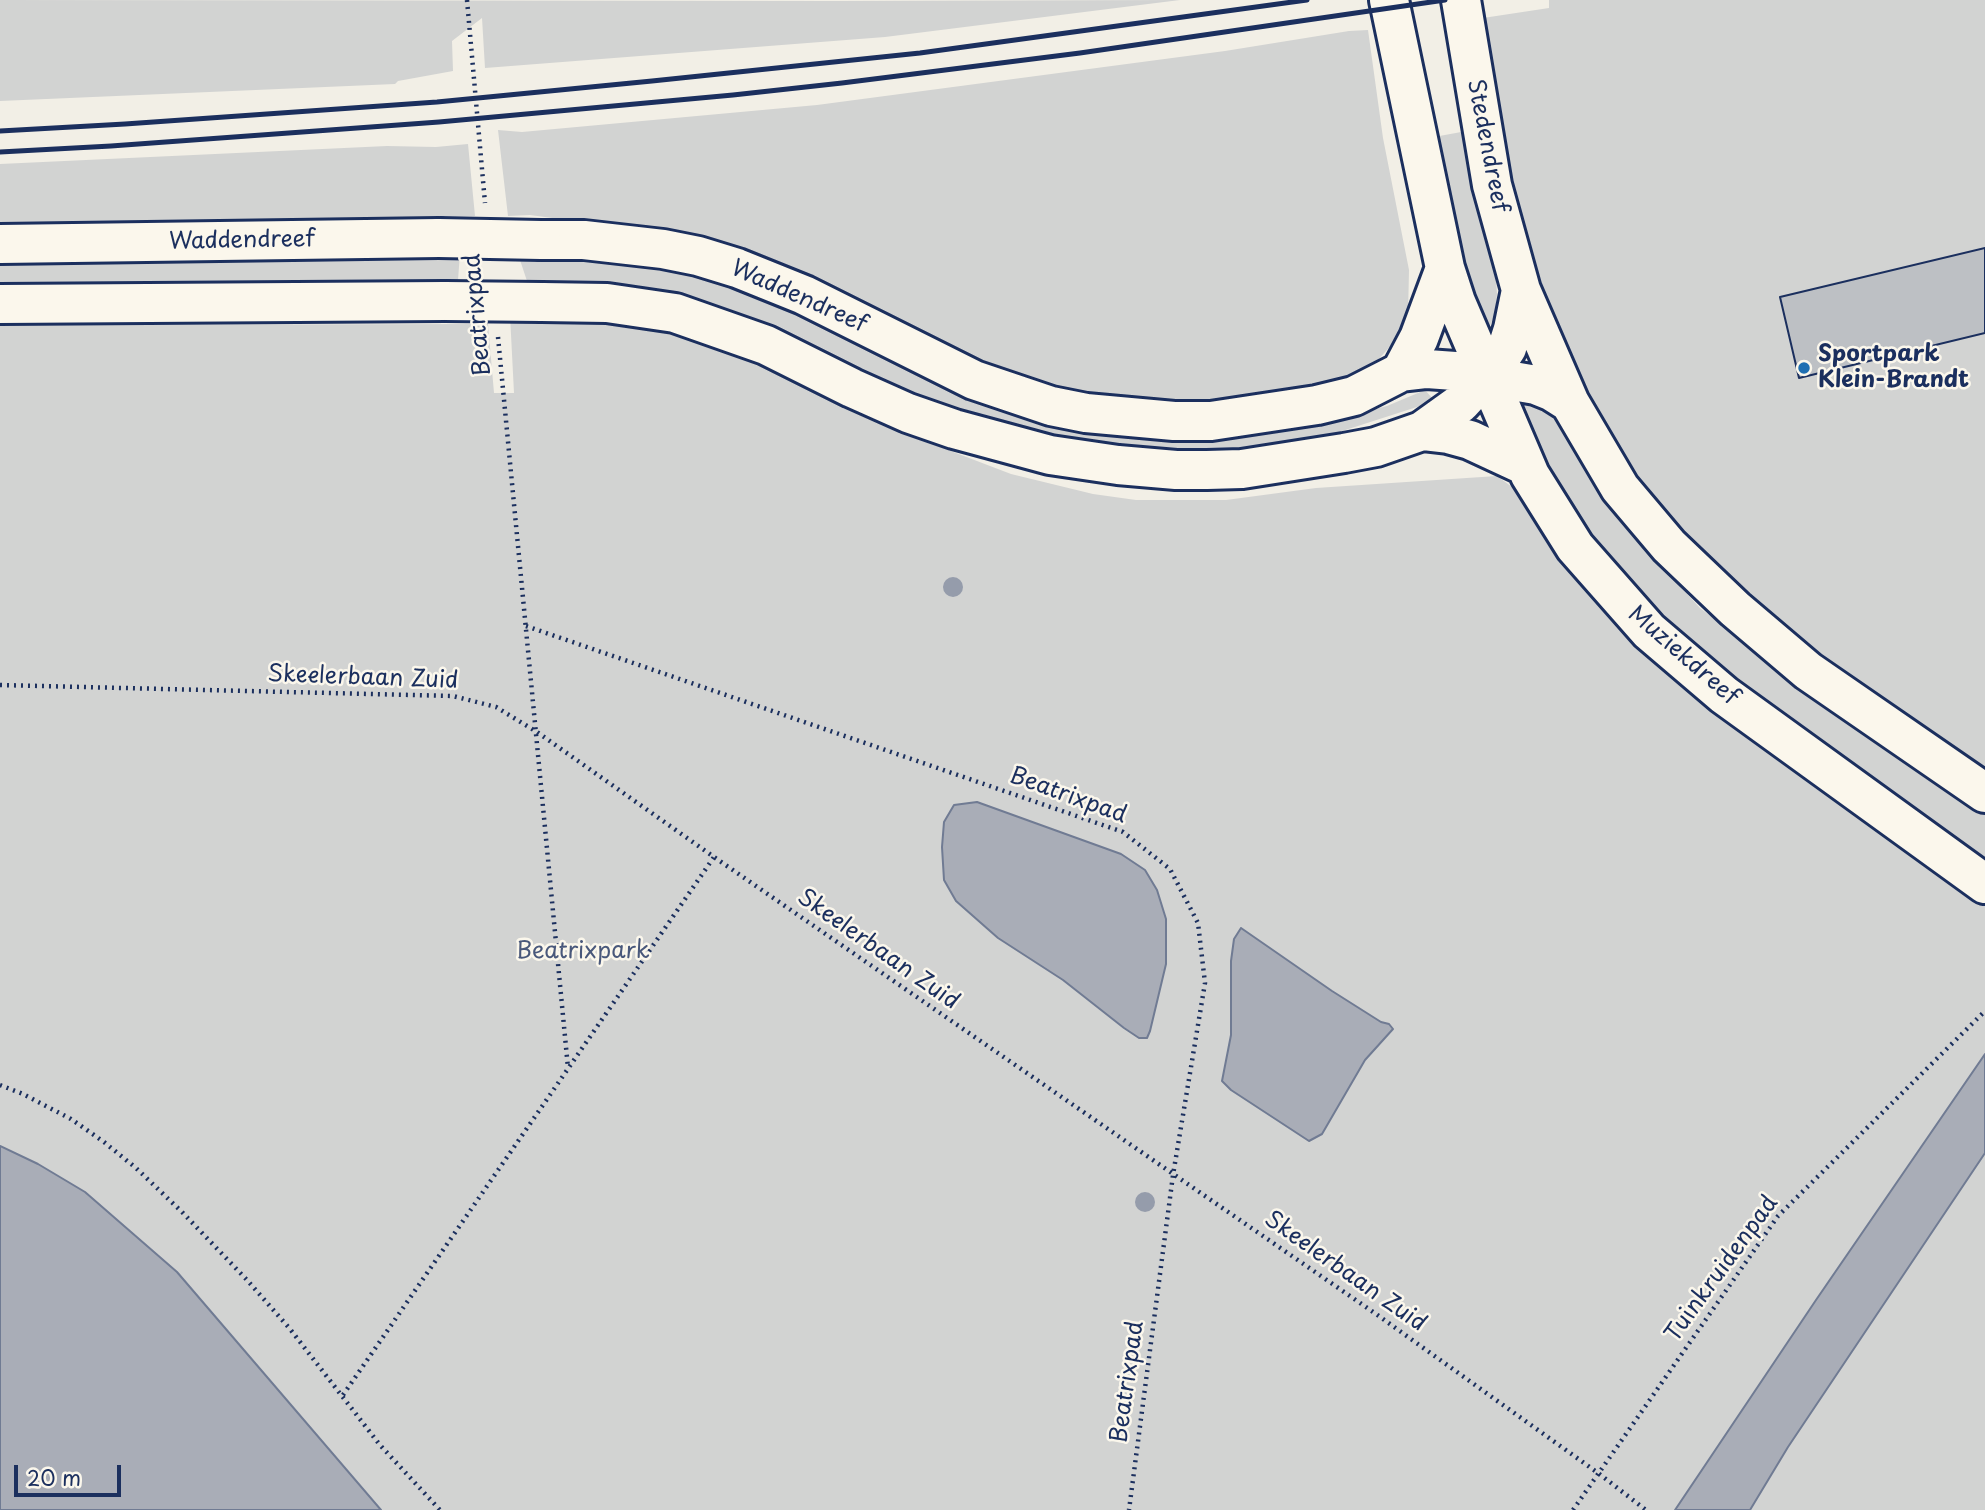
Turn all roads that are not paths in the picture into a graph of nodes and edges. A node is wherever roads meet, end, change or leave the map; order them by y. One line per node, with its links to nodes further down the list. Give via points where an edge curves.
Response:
1 (1389, 0): 4 (main road)
2 (1461, 0): 5 (main road, Stedendreef, via 1492,185)
3 (0, 244): 7 (main road, Waddendreef, bridge, via 439,238 584,240 663,249 737,268 804,295 974,380 1051,406 1097,414 1174,421 1251,416 1354,396)
4 (1445, 268): 7 (main road); 8 (main road, Muziekdreef)
5 (1521, 290): 8 (main road, Stedendreef, via 1507,348); 9 (main road, Stedendreef)
6 (0, 304): 10 (main road, bridge, via 607,303 675,313 766,345 852,388 954,429 1050,455 1176,470 1242,469 1365,449)
7 (1401, 372): 8 (main road, Waddendreef, via 1427,369)
8 (1487, 376): 9 (main road, Waddendreef, via 1536,385); 10 (main road, Stedendreef, via 1461,403); 11 (main road, Muziekdreef)
9 (1570, 403): 12 (main road, via 1620,488 1669,546 1735,609 1808,671)
10 (1422, 431): 11 (main road, via 1470,440)
11 (1526, 466): 13 (main road, Muziekdreef, via 1574,547 1649,631 1724,695)
12 (1985, 793)
13 (1985, 884)

